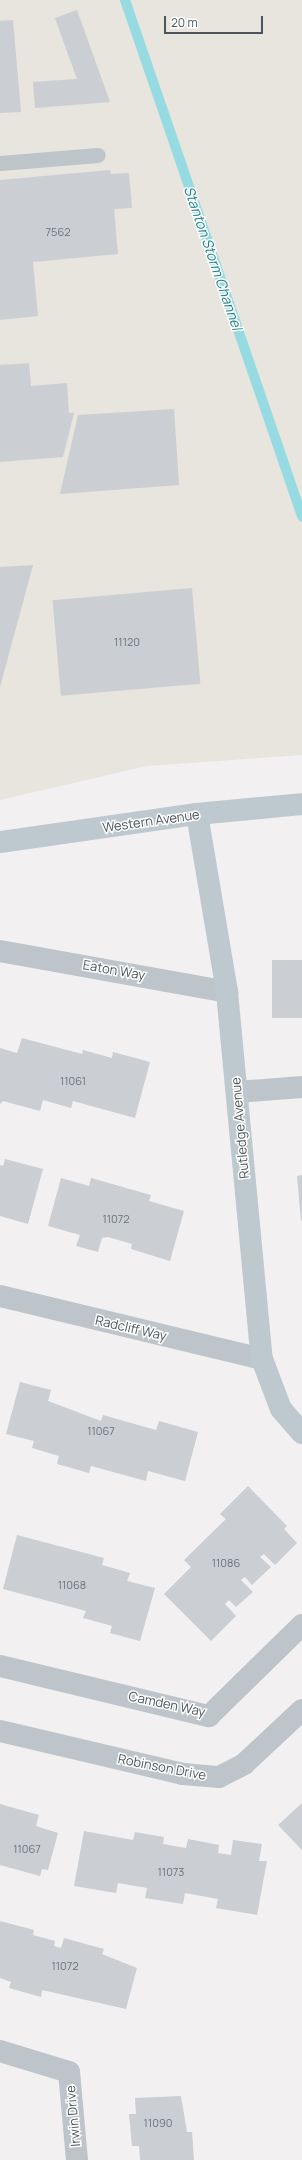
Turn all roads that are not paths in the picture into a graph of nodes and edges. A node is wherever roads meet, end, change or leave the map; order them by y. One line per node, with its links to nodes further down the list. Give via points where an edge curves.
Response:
1 (98, 155): 2 (lane)
2 (0, 163)
3 (302, 804): 4 (street, Western Avenue)
4 (197, 814): 5 (street, Western Avenue); 7 (street, Rutledge Avenue)
5 (0, 842)
6 (0, 951): 7 (street, Eaton Way)
7 (227, 992): 9 (street, Rutledge Avenue)
8 (302, 1087): 9 (street)
9 (237, 1092): 11 (street, Rutledge Avenue)
10 (0, 1296): 11 (street, Radcliff Way)
11 (262, 1359): 12 (street, Rutledge Avenue, via 281,1409)
12 (302, 1433)
13 (302, 1625): 14 (street, Camden Way, via 209,1716)
14 (0, 1666)
15 (302, 1710): 16 (street, Robinson Drive, via 244,1764 219,1777 183,1774)
16 (0, 1731)
17 (0, 2051): 18 (street, Irwin Drive, via 69,2072)
18 (77, 2160)

